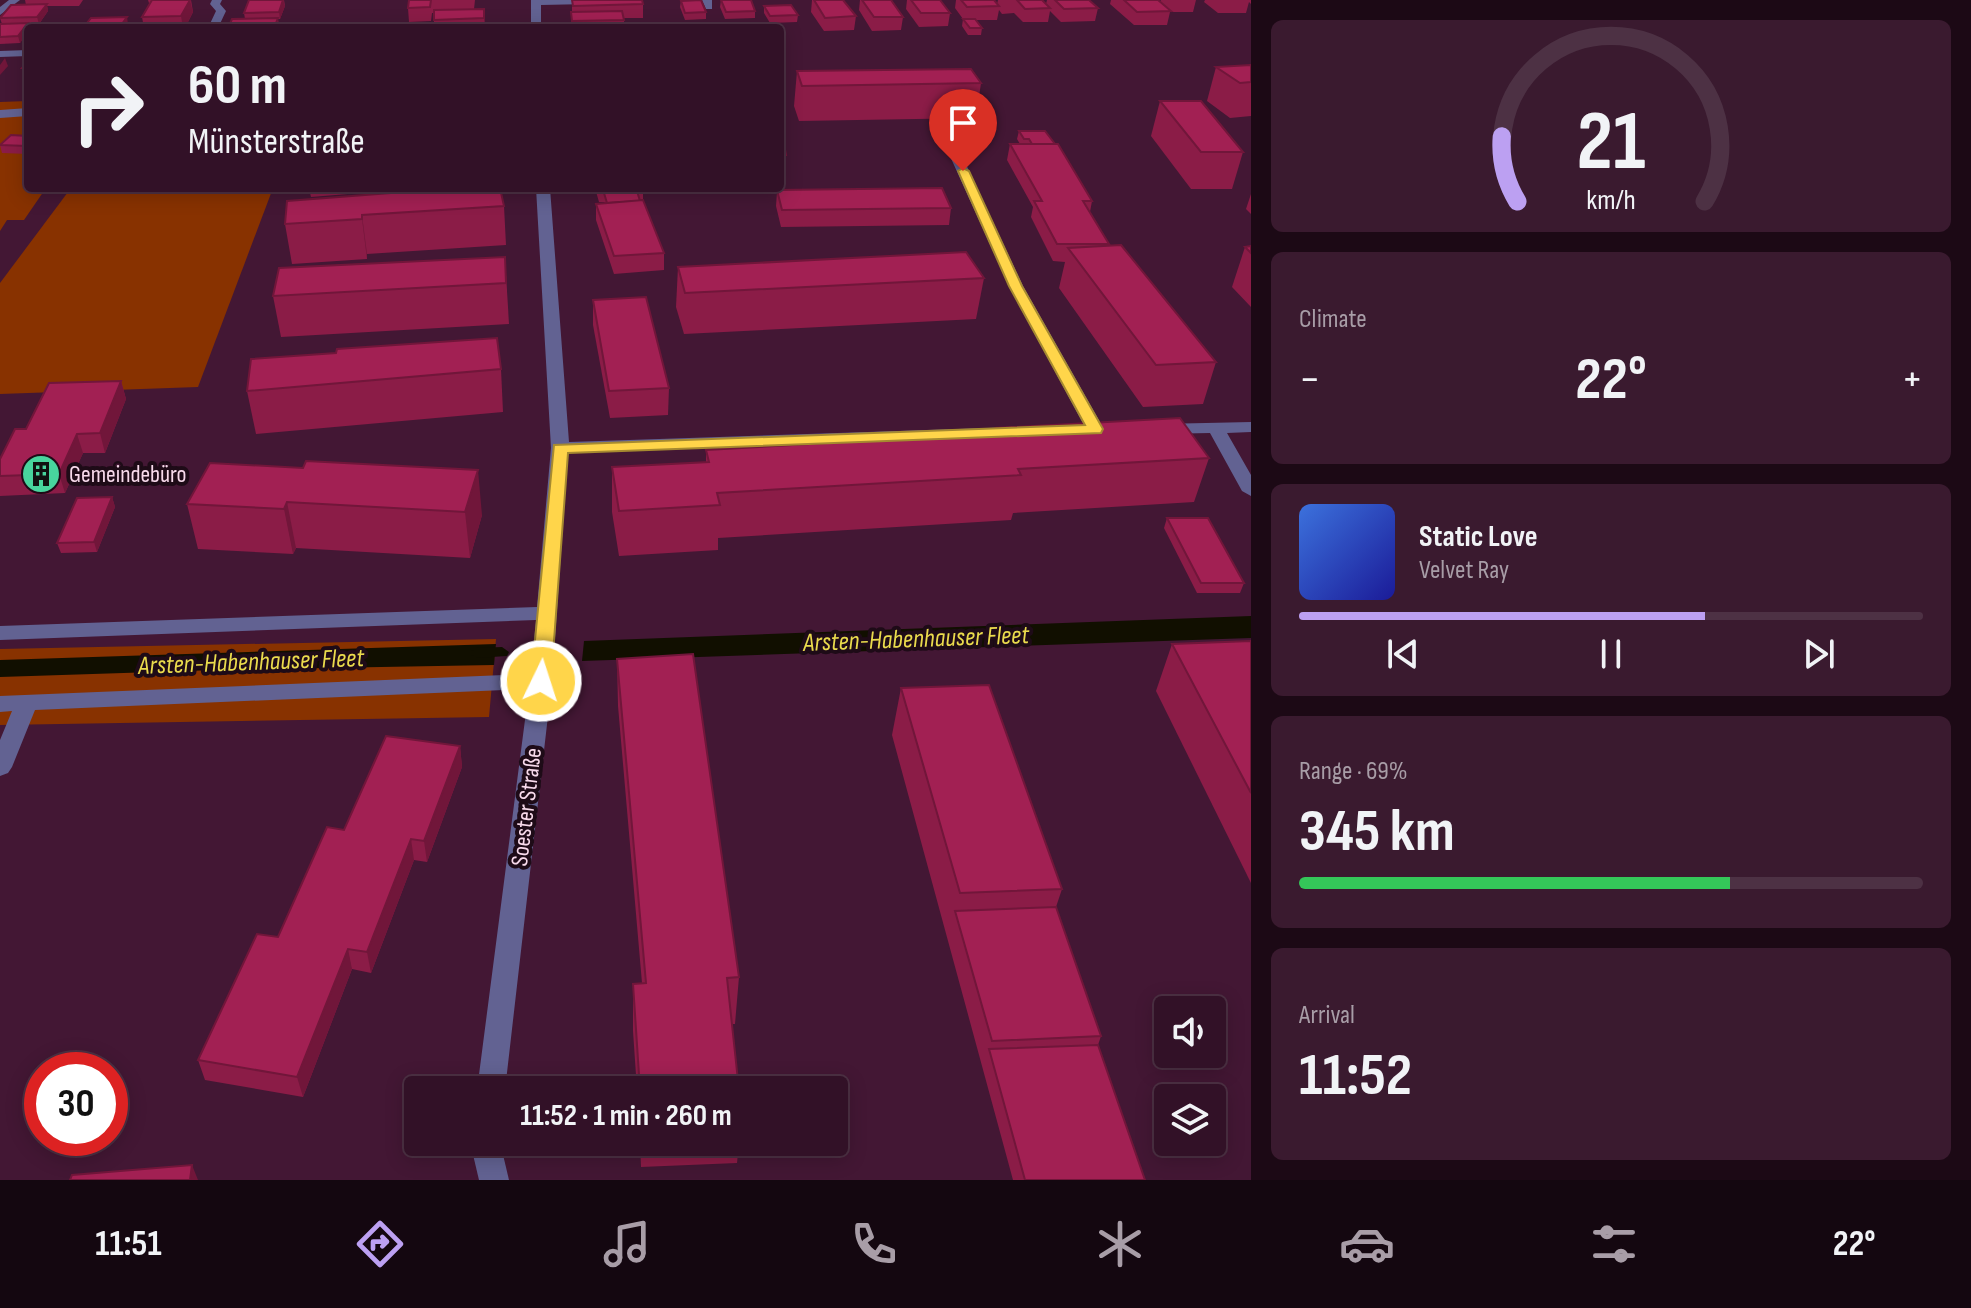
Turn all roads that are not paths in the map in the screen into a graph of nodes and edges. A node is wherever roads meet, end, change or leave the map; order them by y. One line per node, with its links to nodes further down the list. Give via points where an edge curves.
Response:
1 (15, 0): 6 (street)
2 (636, 0): 3 (street)
3 (536, 1): 7 (street)
4 (233, 4): 5 (street)
5 (219, 6)
6 (0, 12)
7 (536, 24)
8 (24, 53): 9 (street)
9 (0, 54)
10 (24, 112): 11 (street)
11 (0, 114)
12 (950, 143): 17 (street, via 1016,286)
13 (543, 192): 19 (street, Soester Straße)
14 (1251, 427): 15 (street)
15 (1216, 428): 16 (street); 20 (street)
16 (1140, 429)
17 (1095, 430)
18 (1032, 432): 19 (street)
19 (560, 448): 21 (street, Soester Straße)
20 (1251, 491)
21 (546, 613): 22 (street); 23 (street, Soester Straße)
22 (0, 633)
23 (541, 681): 24 (street); 27 (street, Soester Straße)
24 (27, 703): 25 (street); 26 (street)
25 (0, 704)
26 (0, 767)
27 (493, 1076)
28 (488, 1156): 29 (street)
29 (494, 1180)

